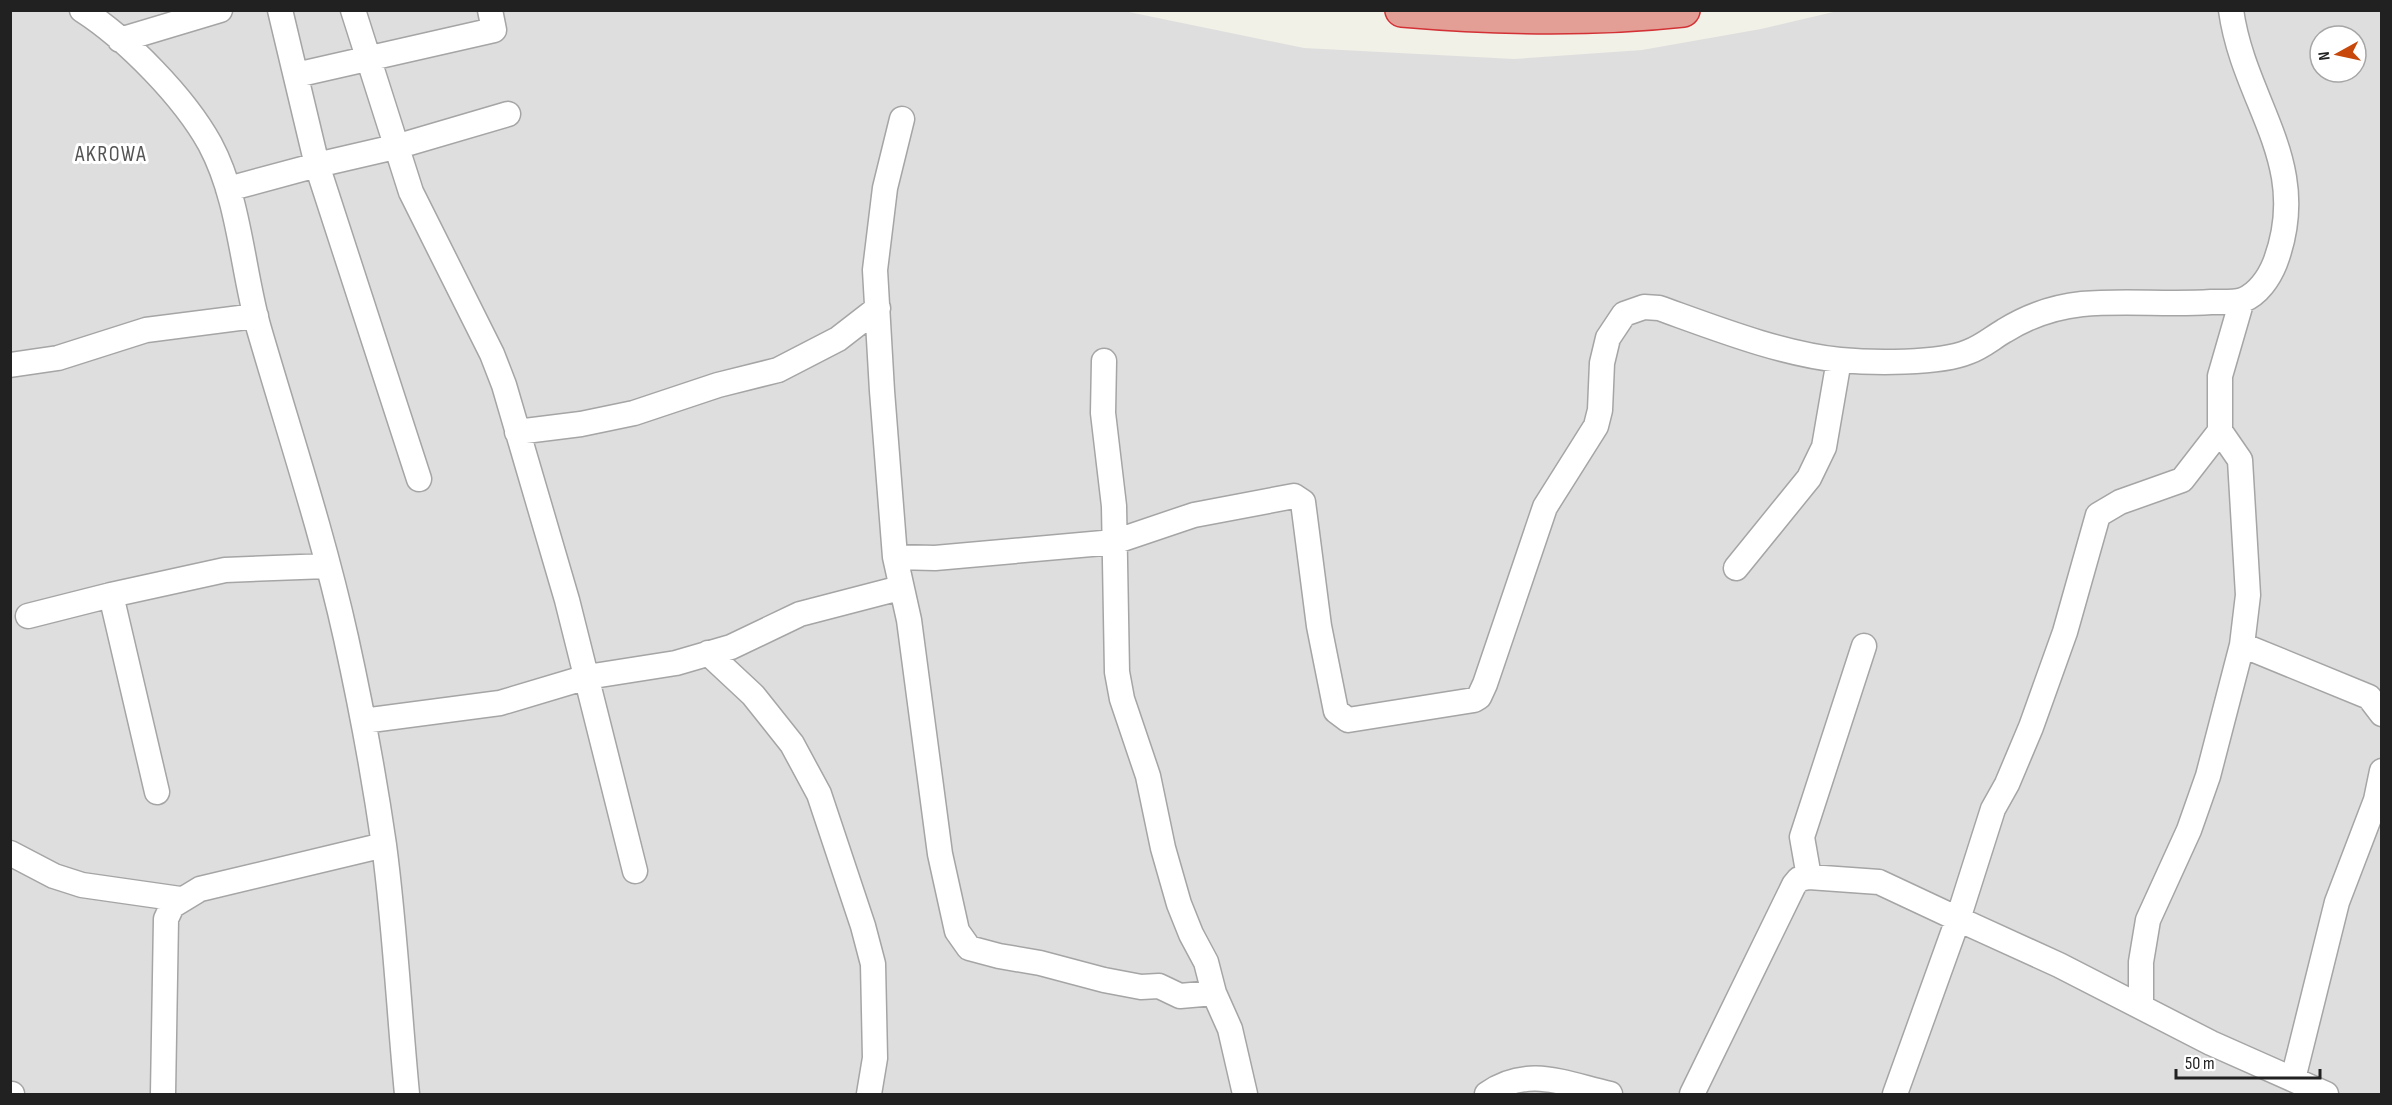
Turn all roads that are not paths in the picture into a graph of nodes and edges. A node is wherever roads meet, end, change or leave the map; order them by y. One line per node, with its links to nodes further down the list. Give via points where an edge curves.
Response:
1 (82, 10): 9 (street)
2 (220, 10): 9 (street)
3 (280, 10): 11 (street)
4 (353, 10): 10 (street)
5 (490, 10): 10 (street, via 494,30)
6 (1402, 10): 7 (highway, via 1580,17)
7 (1683, 10)
8 (2231, 10): 17 (street, via 2238,47 2277,146 2287,187 2283,235 2275,263 2255,293)
9 (120, 40): 16 (street, via 171,89 194,118 211,146)
10 (366, 58): 11 (street); 14 (street)
11 (296, 75): 15 (street)
12 (508, 114): 14 (street)
13 (902, 119): 18 (street, via 885,188 875,270)
14 (399, 146): 15 (street); 24 (street, via 411,192 492,354)
15 (316, 165): 16 (street); 25 (street)
16 (228, 189): 19 (street)
17 (2242, 300): 20 (street, via 2170,305 2082,304 2022,320 1966,353 1901,362); 23 (street, via 2220,376)
18 (878, 308): 24 (street, via 837,339 778,370 634,413); 27 (street)
19 (256, 316): 22 (street, via 146,330 58,358); 28 (street)
20 (1839, 360): 26 (street, via 1749,340 1659,308 1644,307 1624,314 1608,338 1596,426 1545,507 1485,684 1474,700 1348,720 1336,711 1319,626 1303,502 1299,498 1194,514); 29 (street, via 1824,447 1809,478)
21 (1104, 361): 26 (street, via 1103,413 1112,477)
22 (10, 365)
23 (2220, 431): 33 (street, via 2240,460 2248,595); 46 (street, via 2182,480 2120,502 2098,515 2065,632 2031,727 1993,809)
24 (517, 432): 36 (street)
25 (419, 479)
26 (1114, 542): 27 (street, via 935,558); 47 (street, via 1117,672 1122,699 1148,776 1179,904 1206,962)
27 (895, 557): 30 (street)
28 (327, 566): 31 (street, via 225,570); 38 (street)
29 (1736, 568)
30 (900, 588): 35 (street, via 800,615 731,647); 47 (street, via 909,620 950,906 957,931 969,948 1104,980 1159,986 1180,996)
31 (111, 595): 32 (street); 40 (street)
32 (28, 616)
33 (2242, 645): 37 (street, via 2369,698); 48 (street, via 2208,776 2189,830 2148,920 2141,962)
34 (1864, 646): 44 (street, via 1802,837)
35 (708, 653): 36 (street, via 676,663); 53 (street, via 753,695 792,744 819,794 873,964 875,1058)
36 (587, 677): 38 (street, via 500,703); 43 (street)
37 (2382, 714)
38 (363, 721): 41 (street)
39 (2382, 771): 49 (street, via 2376,800 2337,902)
40 (157, 792)
41 (384, 845): 45 (street, via 200,889); 52 (street)
42 (10, 853): 45 (street, via 54,876 82,885)
43 (635, 871)
44 (1809, 877): 46 (street, via 1878,882); 50 (street, via 1794,885)
45 (180, 899): 51 (street, via 166,919)
46 (1958, 919): 48 (street); 57 (street)
47 (1214, 993): 54 (street, via 1230,1029)
48 (2141, 1007): 49 (street)
49 (2293, 1079): 58 (street)
50 (1693, 1094)
51 (163, 1095)
52 (407, 1095)
53 (869, 1095)
54 (1245, 1095)
55 (1487, 1095): 56 (street, via 1513,1080 1528,1077)
56 (1610, 1095)
57 (1895, 1095)
58 (2326, 1095)

